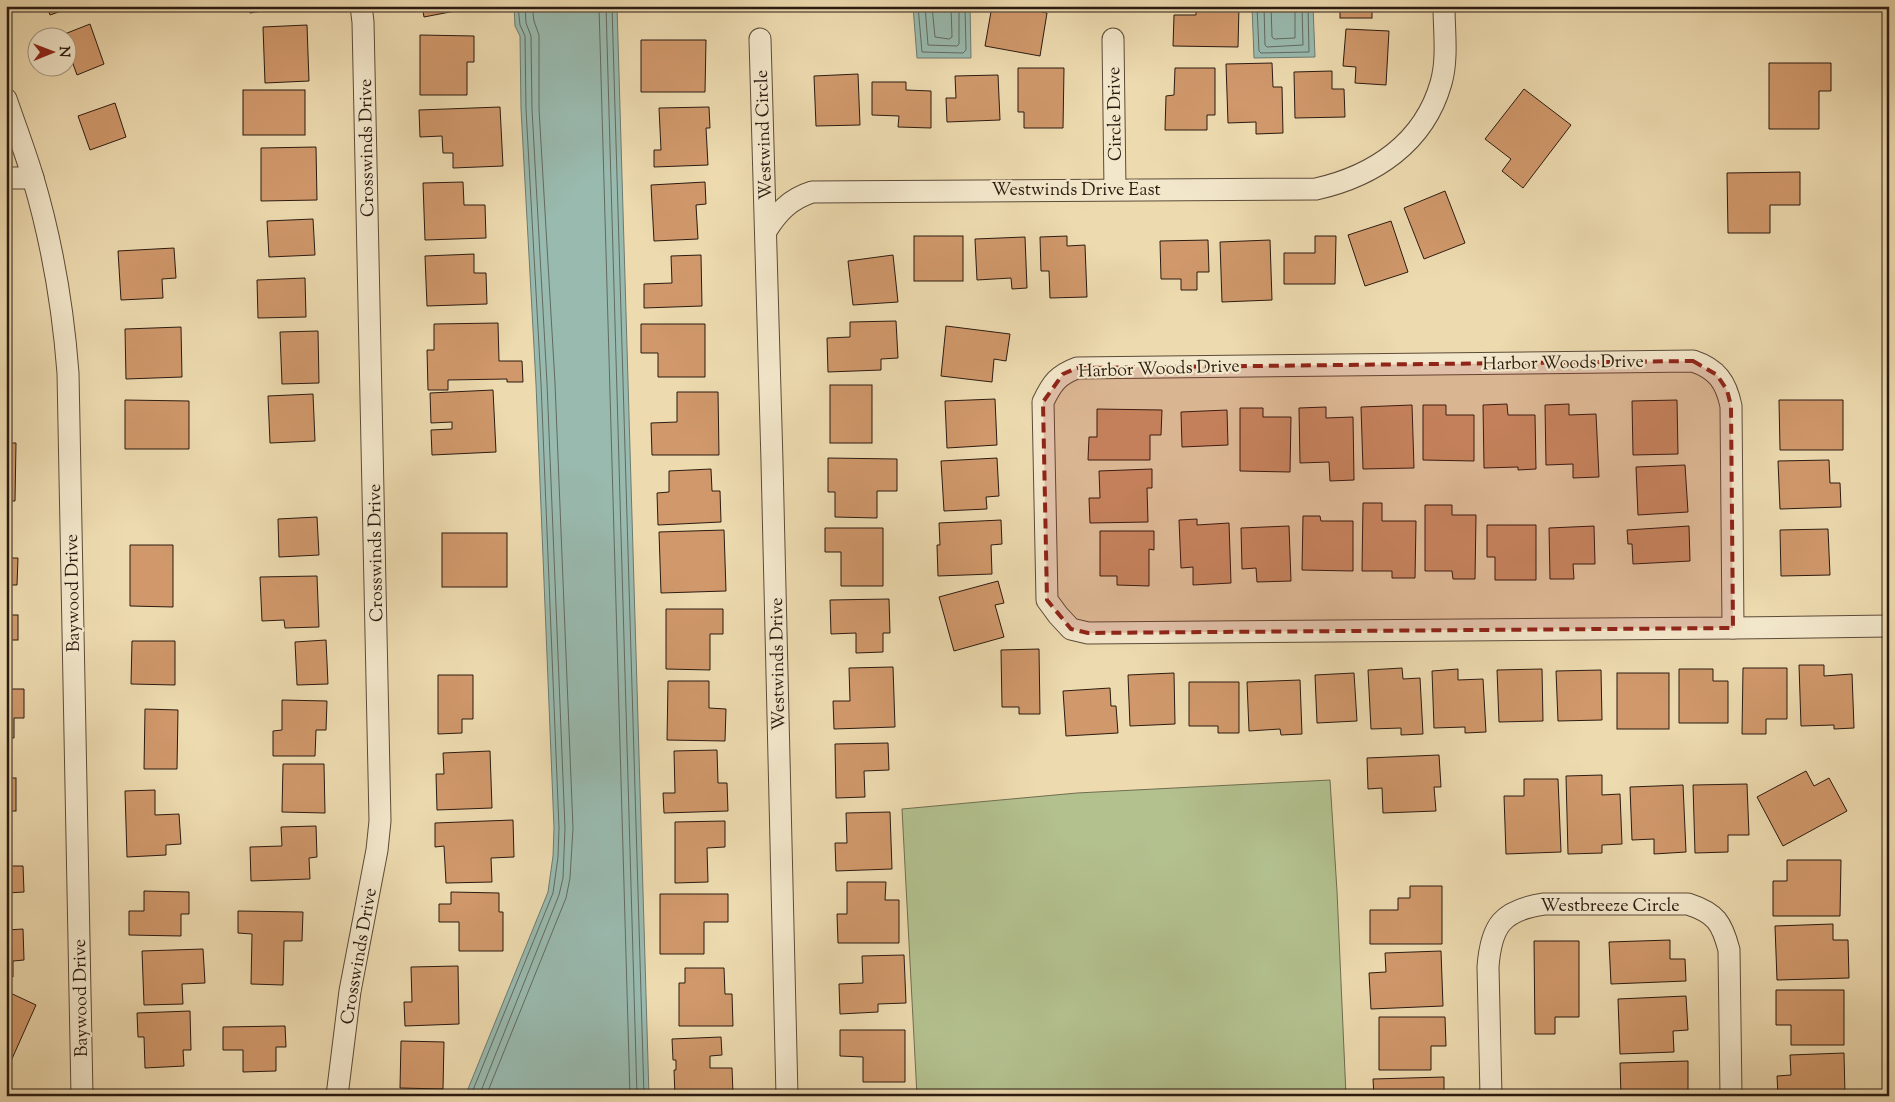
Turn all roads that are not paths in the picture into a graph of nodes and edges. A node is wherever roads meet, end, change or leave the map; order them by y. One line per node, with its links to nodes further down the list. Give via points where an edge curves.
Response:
1 (361, 6): 13 (street, Crosswinds Drive, via 380,822 350,991)
2 (1444, 6): 8 (street, Westwinds Drive East, via 1444,62 1436,96 1414,135 1395,154 1355,178 1316,189)
3 (760, 39): 9 (street, Westwind Circle)
4 (1113, 39): 8 (street, Circle Drive)
5 (6, 99): 7 (street, Baywood Drive)
6 (6, 178): 7 (street)
7 (33, 178): 12 (street, Baywood Drive, via 57,280 68,373)
8 (1115, 189): 9 (street, Westwinds Drive East, via 812,192 785,205)
9 (766, 231): 14 (street, Westwinds Drive)
10 (1889, 626): 11 (street, Harbor Woods Drive)
11 (1733, 628): 11 (street, Harbor Woods Drive, via 1088,633 1071,629 1047,600 1044,402 1051,387 1063,374 1077,368 1693,361 1706,365 1727,390 1731,406)
12 (82, 1096)
13 (337, 1096)
14 (787, 1096)
15 (1491, 1096): 16 (street, Westbreeze Circle, via 1488,967 1496,928 1524,906 1688,904 1712,915 1723,930 1729,950)
16 (1731, 1096)

